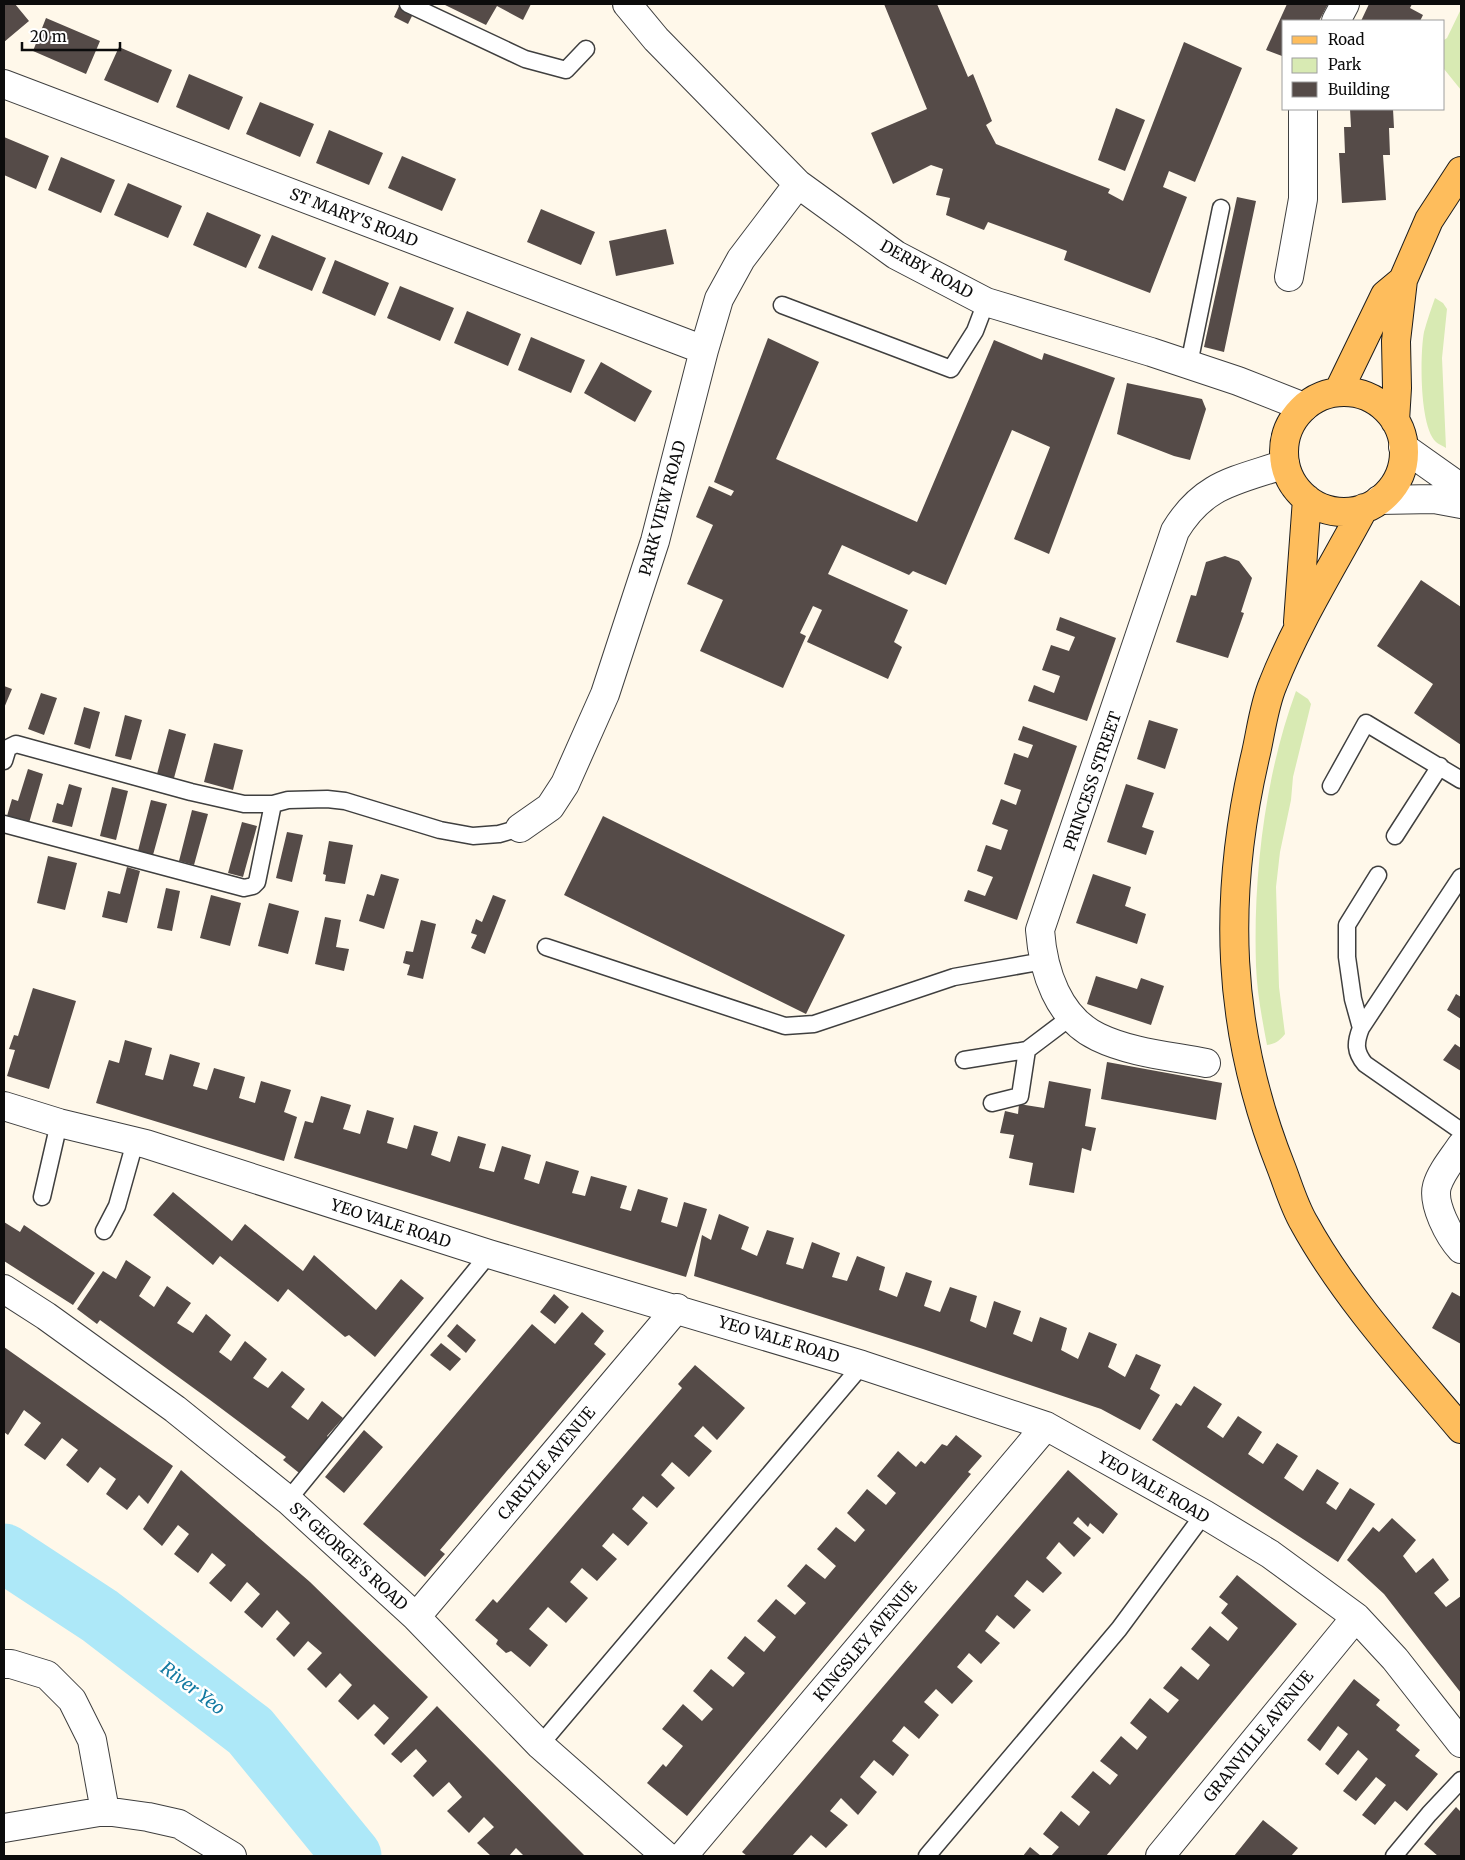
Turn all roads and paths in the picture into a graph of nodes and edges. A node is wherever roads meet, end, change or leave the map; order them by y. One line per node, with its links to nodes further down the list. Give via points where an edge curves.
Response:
1 (408, 4): 5 (lane, via 525,59 566,70)
2 (627, 4): 9 (street, DERBY ROAD, via 656,39)
3 (1345, 4): 4 (street)
4 (1337, 20)
5 (586, 49)
6 (4, 84): 15 (street, ST MARY'S ROAD)
7 (1302, 110): 11 (street, via 1303,199)
8 (1461, 171): 12 (main road, via 1429,220)
9 (798, 184): 13 (street, DERBY ROAD, via 896,254); 15 (street, PARK VIEW ROAD, via 741,259 719,299)
10 (1221, 208): 16 (lane)
11 (1289, 277)
12 (1403, 280): 17 (main road, via 1385,295); 19 (main road, via 1396,341)
13 (986, 302): 14 (lane, via 975,331 951,369); 16 (street, DERBY ROAD)
14 (782, 305)
15 (704, 350): 32 (street, PARK VIEW ROAD, via 655,541 605,694 565,784 550,808)
16 (1189, 364): 18 (street, DERBY ROAD)
17 (1338, 392): 18 (main road, via 1320,397); 19 (main road, via 1371,398 1385,408)
18 (1304, 407): 20 (main road, via 1291,424 1285,443)
19 (1399, 434): 21 (street); 23 (main road, via 1402,467 1393,486)
20 (1285, 464): 22 (main road, via 1297,489); 37 (street, PRINCESS STREET, via 1226,483 1212,491 1185,514 1175,531 1040,930)
21 (1461, 488)
22 (1307, 499): 23 (main road, via 1325,509 1344,512); 25 (main road)
23 (1372, 504): 24 (street, via 1434,499); 25 (main road)
24 (1461, 504)
25 (1298, 631): 57 (main road, via 1272,686 1246,795 1236,868 1236,980 1246,1055 1271,1142 1302,1222 1340,1281)
26 (4, 761): 30 (lane, via 8,748 16,744 191,792 244,804)
27 (1440, 766): 28 (lane); 29 (lane, via 1366,723); 33 (lane)
28 (1461, 780)
29 (1331, 786)
30 (273, 804): 31 (lane, via 257,882 244,888); 32 (lane, via 288,800 344,801 440,830 473,836)
31 (4, 824)
32 (520, 828)
33 (1395, 836)
34 (1378, 875): 39 (lane, via 1347,925 1347,957)
35 (1461, 877): 39 (lane)
36 (546, 947): 37 (lane, via 785,1026 814,1024 954,977)
37 (1044, 961): 38 (street, PRINCESS STREET, via 1052,986)
38 (1072, 1016): 40 (lane); 42 (street, PRINCESS STREET, via 1097,1037 1126,1048)
39 (1361, 1028): 46 (lane, via 1356,1048 1365,1064)
40 (1027, 1050): 41 (lane); 43 (lane, via 1020,1096)
41 (964, 1060)
42 (1206, 1062)
43 (992, 1103)
44 (4, 1106): 45 (street, YEO VALE ROAD)
45 (59, 1123): 47 (street, YEO VALE ROAD); 49 (lane)
46 (1461, 1131)
47 (135, 1142): 50 (lane, via 117,1206); 52 (street, YEO VALE ROAD)
48 (1461, 1146): 51 (street, via 1436,1186 1448,1232)
49 (42, 1197)
50 (104, 1231)
51 (1461, 1249)
52 (490, 1254): 54 (street, YEO VALE ROAD); 58 (lane)
53 (4, 1289): 58 (street, ST GEORGE'S ROAD, via 174,1409)
54 (677, 1308): 55 (street, YEO VALE ROAD); 60 (street, CARLYLE AVENUE)
55 (862, 1364): 56 (street, YEO VALE ROAD); 64 (lane)
56 (1046, 1426): 59 (street, YEO VALE ROAD); 70 (street, KINGSLEY AVENUE)
57 (1461, 1428)
58 (288, 1500): 60 (street, ST GEORGE'S ROAD)
59 (1204, 1514): 61 (street, YEO VALE ROAD, via 1270,1554); 71 (lane, via 1119,1629)
60 (416, 1617): 64 (street, ST GEORGE'S ROAD)
61 (1356, 1617): 63 (street, YEO VALE ROAD, via 1396,1658); 72 (street, GRANVILLE AVENUE)
62 (4, 1664): 66 (street, via 47,1675 72,1700 92,1740)
63 (1461, 1743)
64 (540, 1745): 69 (street, ST GEORGE'S ROAD)
65 (1461, 1780): 73 (lane)
66 (105, 1812): 67 (street); 68 (street, via 179,1824)
67 (4, 1828)
68 (232, 1856)
69 (666, 1856)
70 (683, 1856)
71 (927, 1856)
72 (1160, 1856)
73 (1394, 1856)

